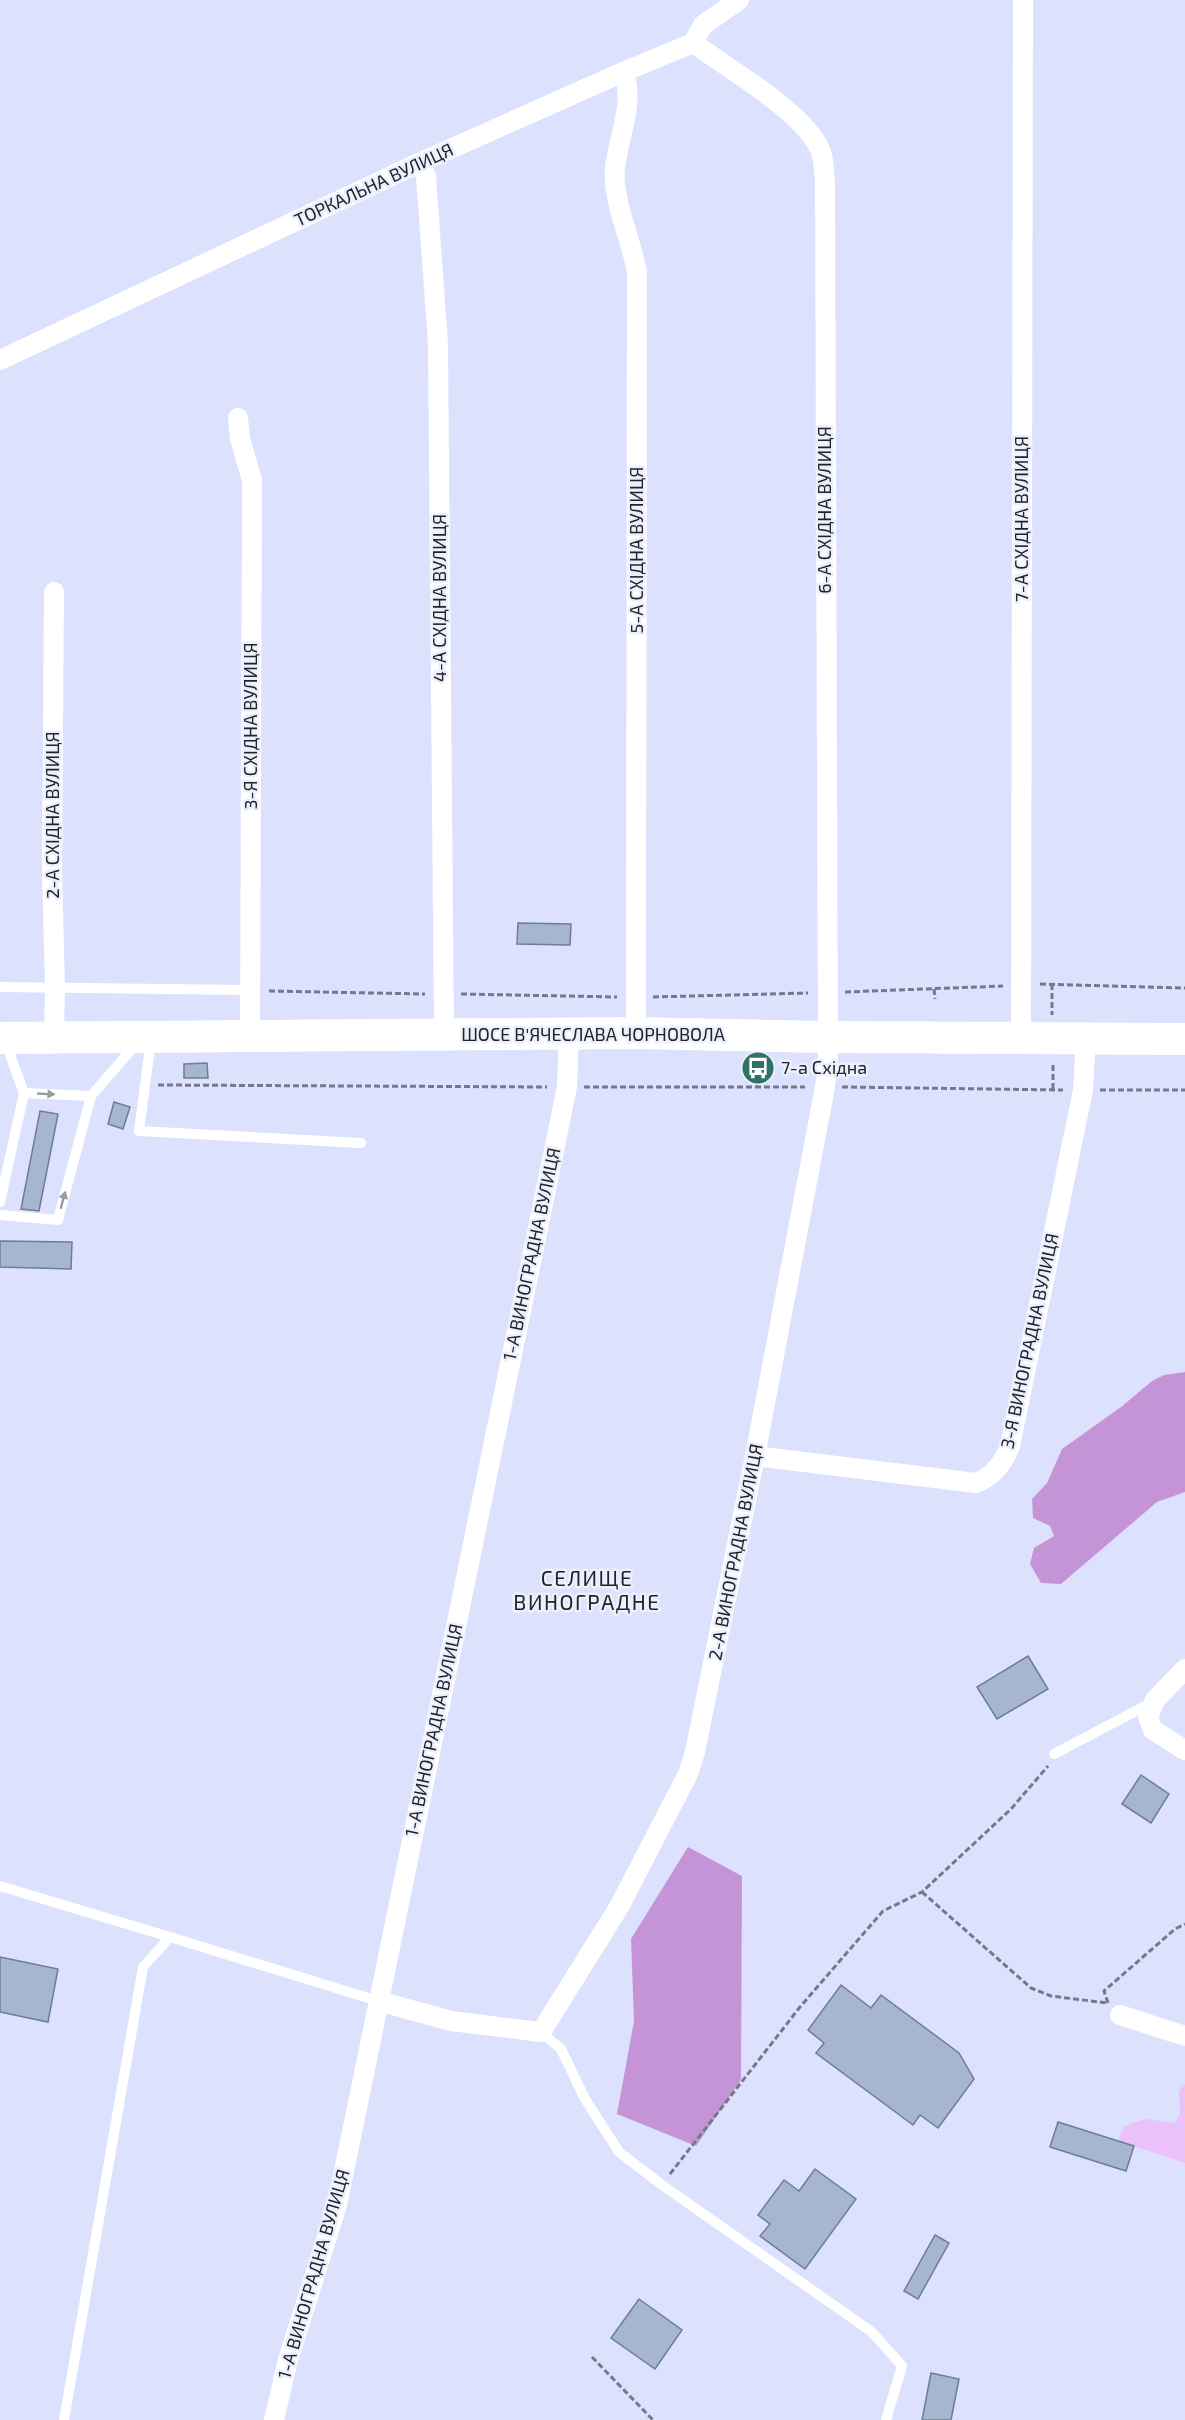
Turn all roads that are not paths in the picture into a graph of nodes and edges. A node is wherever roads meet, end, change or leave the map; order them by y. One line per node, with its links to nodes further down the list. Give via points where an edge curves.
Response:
1 (739, 0): 3 (street, via 703,25)
2 (1023, 0): 20 (street, 7-А СХІДНА ВУЛИЦЯ)
3 (693, 43): 4 (street, ТОРКАЛЬНА ВУЛИЦЯ); 17 (street, 6-А СХІДНА ВУЛИЦЯ, via 788,111 808,130 822,153)
4 (622, 72): 5 (street, ТОРКАЛЬНА ВУЛИЦЯ); 12 (street, 5-А СХІДНА ВУЛИЦЯ, via 628,91 615,187 637,272)
5 (419, 163): 6 (street, ТОРКАЛЬНА ВУЛИЦЯ); 15 (street, 4-А СХІДНА ВУЛИЦЯ, via 426,176 438,344)
6 (0, 360)
7 (238, 418): 11 (street, 3-Я СХІДНА ВУЛИЦЯ, via 252,480)
8 (54, 592): 10 (street, 2-А СХІДНА ВУЛИЦЯ, via 52,870)
9 (0, 987): 10 (lane)
10 (56, 987): 11 (lane); 19 (street, 2-А СХІДНА ВУЛИЦЯ)
11 (249, 990): 14 (street, 3-Я СХІДНА ВУЛИЦЯ)
12 (636, 1033): 13 (main road, ШОСЕ В'ЯЧЕСЛАВА ЧОРНОВОЛА); 17 (main road, ШОСЕ В'ЯЧЕСЛАВА ЧОРНОВОЛА)
13 (569, 1035): 15 (main road, ШОСЕ В'ЯЧЕСЛАВА ЧОРНОВОЛА); 35 (street, 1-А ВИНОГРАДНА ВУЛИЦЯ, via 567,1087)
14 (250, 1036): 15 (main road, ШОСЕ В'ЯЧЕСЛАВА ЧОРНОВОЛА); 16 (main road, ШОСЕ В'ЯЧЕСЛАВА ЧОРНОВОЛА)
15 (444, 1036)
16 (147, 1037): 19 (main road, ШОСЕ В'ЯЧЕСЛАВА ЧОРНОВОЛА); 24 (lane); 25 (lane, via 139,1131)
17 (827, 1037): 20 (main road, ШОСЕ В'ЯЧЕСЛАВА ЧОРНОВОЛА); 28 (street, 2-А ВИНОГРАДНА ВУЛИЦЯ, via 825,1087)
18 (2, 1038): 19 (main road, ШОСЕ В'ЯЧЕСЛАВА ЧОРНОВОЛА); 23 (lane)
19 (54, 1038)
20 (1021, 1038): 21 (main road, ШОСЕ В'ЯЧЕСЛАВА ЧОРНОВОЛА)
21 (1086, 1038): 22 (main road, ШОСЕ В'ЯЧЕСЛАВА ЧОРНОВОЛА); 28 (street, 3-Я ВИНОГРАДНА ВУЛИЦЯ, via 1083,1090 1011,1446 1004,1460 987,1478 976,1482)
22 (1185, 1039)
23 (24, 1093): 24 (lane, one-way to 24); 26 (lane)
24 (91, 1096): 27 (lane, one-way to 24, via 58,1220)
25 (361, 1143)
26 (0, 1202)
27 (0, 1215)
28 (755, 1456): 37 (street, 2-А ВИНОГРАДНА ВУЛИЦЯ, via 688,1774 619,1907)
29 (1185, 1669): 30 (street)
30 (1155, 1700): 31 (street, via 1148,1717 1153,1730); 32 (lane)
31 (1185, 1750)
32 (1057, 1753)
33 (0, 1886): 34 (lane)
34 (170, 1937): 35 (lane); 39 (lane, via 143,1967)
35 (378, 2001): 37 (street, via 451,2021); 40 (street, 1-А ВИНОГРАДНА ВУЛИЦЯ, via 337,2205 288,2361)
36 (1114, 2009): 38 (street)
37 (541, 2032): 41 (lane, via 561,2049 585,2099 619,2152 872,2331 902,2366)
38 (1185, 2036)
39 (64, 2420)
40 (274, 2420)
41 (886, 2420)

